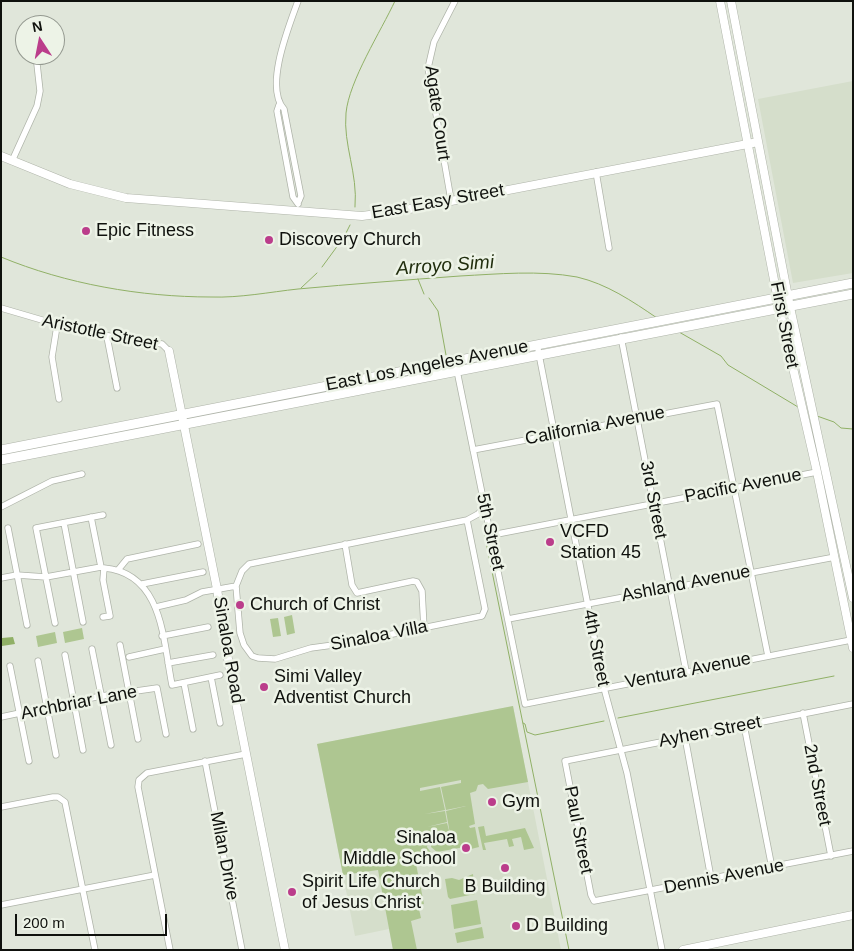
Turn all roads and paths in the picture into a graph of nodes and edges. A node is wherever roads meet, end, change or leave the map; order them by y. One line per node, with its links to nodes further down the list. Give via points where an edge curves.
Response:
1 (298, 1): 6 (street, via 278,65)
2 (454, 1): 14 (street, Agate Court, via 434,42 428,68)
3 (720, 1): 10 (main road, First Street)
4 (731, 1): 8 (main road, First Street)
5 (37, 65): 12 (street, via 40,91 37,106)
6 (279, 105): 7 (street, via 284,109); 9 (street, via 276,110)
7 (290, 142): 9 (street); 15 (street, via 301,196)
8 (758, 142): 10 (main road, East Easy Street); 19 (main road, First Street)
9 (283, 143): 15 (street, via 293,197)
10 (748, 144): 13 (main road, East Easy Street); 20 (main road, First Street)
11 (1, 156): 12 (main road, East Easy Street)
12 (12, 161): 15 (main road, East Easy Street, via 70,184 126,198)
13 (596, 172): 14 (main road, East Easy Street); 16 (street)
14 (450, 200): 15 (main road, East Easy Street, via 371,215)
15 (298, 207)
16 (609, 248)
17 (853, 283): 19 (main road, East Los Angeles Avenue)
18 (853, 294): 21 (main road, East Los Angeles Avenue)
19 (788, 296): 20 (main road, East Los Angeles Avenue); 21 (main road, First Street)
20 (778, 298): 22 (main road, First Street); 25 (main road, East Los Angeles Avenue)
21 (790, 306): 22 (main road, East Los Angeles Avenue); 68 (main road, First Street)
22 (779, 308): 27 (main road, East Los Angeles Avenue); 42 (main road, First Street)
23 (1, 309): 24 (street, Aristotle Street)
24 (57, 326): 26 (street, Aristotle Street); 34 (street, via 52,357)
25 (619, 328): 27 (street, 3rd Street); 28 (main road, East Los Angeles Avenue)
26 (108, 337): 29 (street, Aristotle Street, via 162,344); 33 (street)
27 (621, 339): 30 (main road, East Los Angeles Avenue); 36 (street, 3rd Street)
28 (537, 344): 30 (street, 4th Street); 31 (main road, East Los Angeles Avenue)
29 (169, 351): 35 (main road, Sinaloa Road)
30 (539, 355): 32 (main road, East Los Angeles Avenue); 38 (street, 4th Street)
31 (455, 361): 32 (street, 5th Street); 35 (main road, East Los Angeles Avenue)
32 (457, 371): 37 (main road, East Los Angeles Avenue); 40 (street, 5th Street)
33 (117, 388)
34 (59, 399)
35 (181, 414): 37 (main road, Sinaloa Road); 39 (main road, East Los Angeles Avenue)
36 (637, 418): 38 (street, California Avenue); 44 (street, California Avenue, via 717,404); 45 (street, 3rd Street)
37 (184, 424): 41 (main road, East Los Angeles Avenue); 71 (main road, Sinaloa Road)
38 (555, 434): 40 (street, California Avenue); 51 (street, 4th Street)
39 (1, 450)
40 (473, 450): 46 (street, 5th Street)
41 (1, 460)
42 (817, 472): 44 (street, Pacific Avenue); 57 (main road, First Street)
43 (82, 474): 47 (street, via 52,481)
44 (735, 488): 45 (street, Pacific Avenue); 62 (street)
45 (654, 504): 51 (street, Pacific Avenue); 69 (street, 3rd Street)
46 (485, 506): 50 (street); 54 (street, 5th Street)
47 (1, 507)
48 (103, 515): 49 (street)
49 (91, 517): 52 (street); 58 (street)
50 (467, 520): 56 (street); 81 (street, Sinaloa Villa, via 484,613)
51 (571, 520): 54 (street, Pacific Avenue); 73 (street, 4th Street)
52 (64, 522): 60 (street); 64 (street, via 36,528)
53 (8, 528): 63 (street)
54 (492, 535): 76 (street, 5th Street)
55 (198, 544): 59 (street, via 127,558)
56 (345, 544): 67 (street, via 249,564); 81 (street, via 352,585 357,593 417,582 422,591)
57 (835, 557): 62 (street, Ashland Avenue); 70 (main road, First Street)
58 (102, 568): 59 (street); 60 (street); 75 (street, via 110,616)
59 (118, 570): 66 (street)
60 (73, 572): 64 (street); 77 (street)
61 (203, 572): 66 (street)
62 (752, 572): 69 (street, Ashland Avenue); 89 (street)
63 (17, 575): 64 (street); 65 (street); 79 (street)
64 (46, 577): 78 (street)
65 (1, 578)
66 (142, 584): 74 (street)
67 (236, 586): 71 (street); 81 (street, Sinaloa Villa, via 240,633 244,645 252,656 258,658 274,659 311,648)
68 (852, 586): 70 (street); 72 (main road, First Street)
69 (670, 588): 73 (street, Ashland Avenue); 94 (street, 3rd Street)
70 (841, 588): 83 (main road, First Street)
71 (218, 589): 74 (street); 117 (main road, Sinaloa Road)
72 (853, 598)
73 (588, 603): 76 (street, Ashland Avenue); 98 (street, 4th Street)
74 (156, 607): 82 (street)
75 (103, 617)
76 (508, 619): 102 (street, 5th Street)
77 (83, 622)
78 (55, 623)
79 (26, 625)
80 (208, 627): 82 (street)
81 (424, 628)
82 (162, 636): 86 (street)
83 (852, 644): 89 (street, Ventura Avenue)
84 (120, 645): 99 (street)
85 (92, 649): 100 (street)
86 (165, 650): 90 (street); 92 (street)
87 (213, 654): 92 (street)
88 (65, 655): 101 (street)
89 (768, 656): 94 (street, Ventura Avenue)
90 (129, 657)
91 (38, 661): 104 (street)
92 (168, 663): 97 (street, via 172,685)
93 (10, 666): 106 (street)
94 (686, 671): 98 (street, Ventura Avenue)
95 (220, 676): 96 (street)
96 (211, 677): 97 (street); 108 (street)
97 (184, 683): 110 (street)
98 (604, 688): 102 (street, Ventura Avenue); 115 (street, 4th Street)
99 (129, 692): 100 (street, Archbriar Lane); 111 (street, Archbriar Lane, via 156,688); 113 (street)
100 (101, 696): 101 (street, Archbriar Lane); 114 (street)
101 (74, 701): 104 (street, Archbriar Lane); 116 (street)
102 (525, 704)
103 (853, 704): 105 (street, Ayhen Street)
104 (47, 708): 106 (street, Archbriar Lane); 118 (street)
105 (803, 714): 109 (street, Ayhen Street); 124 (street, 2nd Street)
106 (20, 715): 107 (street, Archbriar Lane); 120 (street)
107 (1, 717)
108 (220, 723)
109 (744, 725): 112 (street, Ayhen Street); 125 (street)
110 (193, 728)
111 (166, 734)
112 (685, 737): 115 (street, Ayhen Street); 127 (street)
113 (138, 739)
114 (111, 745)
115 (620, 749): 119 (street, Ayhen Street); 129 (street, 4th Street)
116 (83, 750)
117 (246, 754): 121 (street); 136 (main road, Sinaloa Road)
118 (56, 756)
119 (567, 759): 130 (street, Paul Street, via 565,763 590,895)
120 (29, 761)
121 (205, 762): 126 (street, via 147,773 140,778 138,787); 135 (street, Milan Drive)
122 (1, 807): 128 (street, via 53,796 62,799 67,807)
123 (853, 852): 124 (street, Dennis Avenue)
124 (831, 856): 125 (street, Dennis Avenue)
125 (772, 868): 127 (street, Dennis Avenue)
126 (155, 875): 128 (street); 134 (street)
127 (711, 878): 129 (street, Dennis Avenue)
128 (83, 889): 131 (street); 133 (street)
129 (651, 890): 130 (street, Dennis Avenue); 137 (street, 4th Street)
130 (594, 901)
131 (1, 905)
132 (853, 915): 138 (main road)
133 (94, 950)
134 (170, 950)
135 (242, 950)
136 (285, 950)
137 (662, 950)
138 (683, 950)

